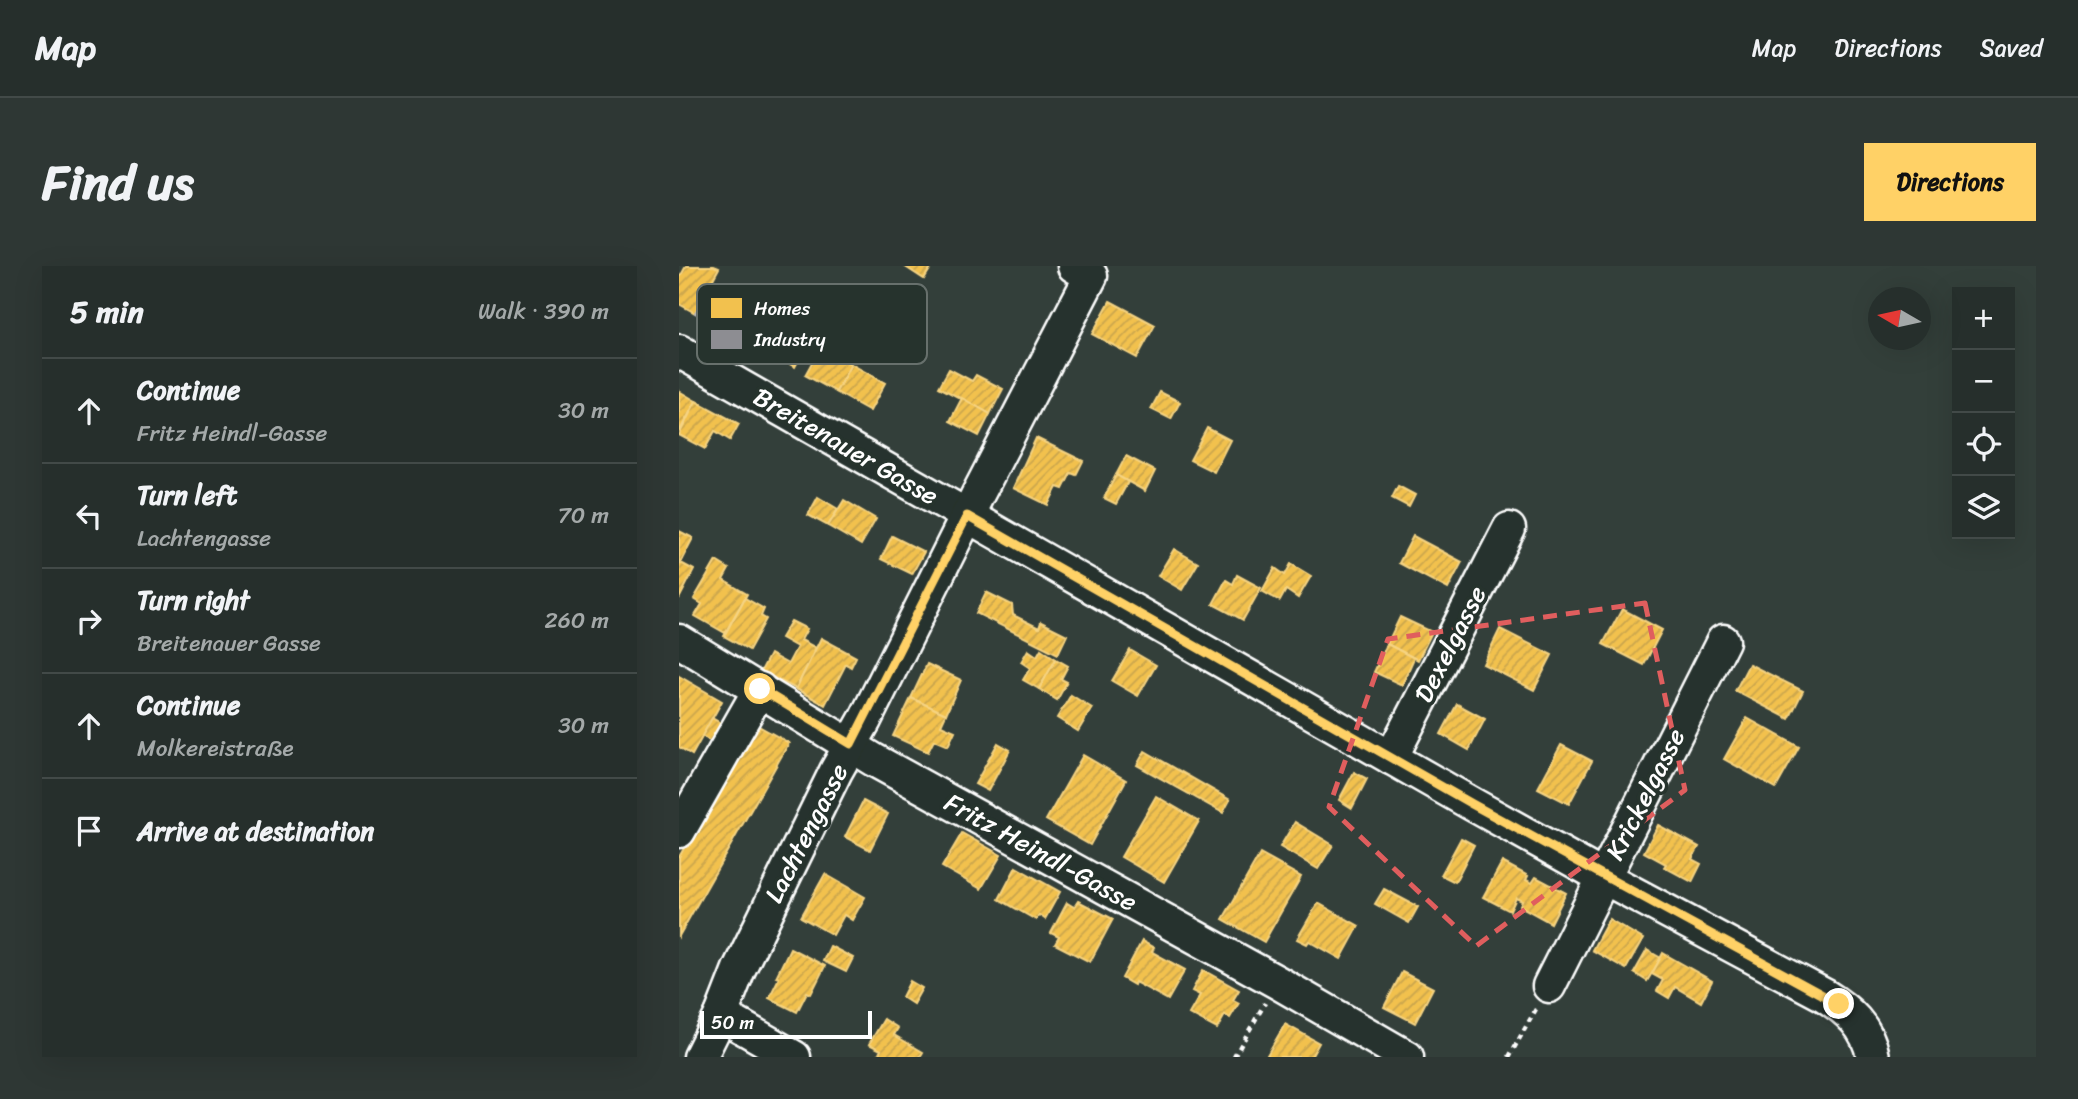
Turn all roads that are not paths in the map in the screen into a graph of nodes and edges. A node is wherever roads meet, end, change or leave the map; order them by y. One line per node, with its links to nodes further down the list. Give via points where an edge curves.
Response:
1 (1082, 271): 5 (street, Lachtengasse)
2 (679, 351): 3 (street, Breitenauer Gasse)
3 (697, 361)
4 (702, 364): 5 (street, Breitenauer Gasse)
5 (967, 516): 10 (street, Lachtengasse); 11 (street, Breitenauer Gasse)
6 (1509, 529): 11 (street, Dexelgasse)
7 (1723, 640): 13 (street, Krickelgasse)
8 (679, 641): 9 (street, Fritz Heindl-Gasse)
9 (760, 689): 10 (street, Fritz Heindl-Gasse); 12 (street)
10 (851, 744): 15 (street, Lachtengasse, via 739,969); 18 (street, Fritz Heindl-Gasse)
11 (1391, 758): 13 (street, Breitenauer Gasse)
12 (679, 831)
13 (1603, 877): 14 (street, Krickelgasse); 19 (street, Breitenauer Gasse, via 1839,1004 1863,1029)
14 (1549, 986)
15 (721, 1015): 16 (street, Lachtengasse); 17 (street)
16 (700, 1057)
17 (794, 1057)
18 (1407, 1057)
19 (1873, 1057)

